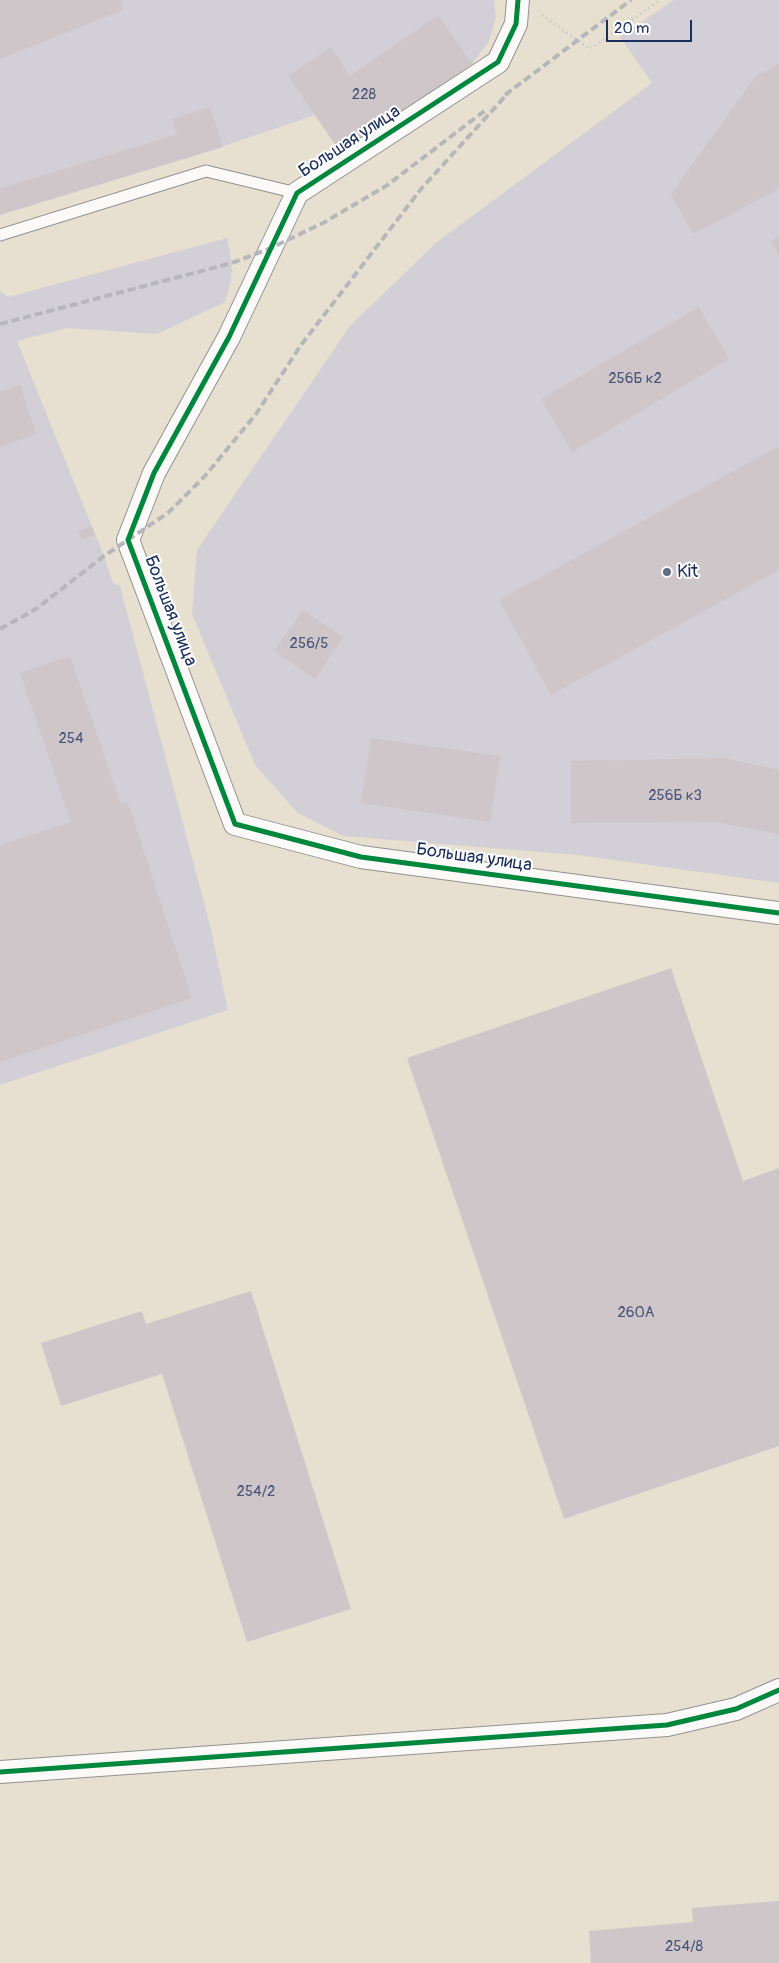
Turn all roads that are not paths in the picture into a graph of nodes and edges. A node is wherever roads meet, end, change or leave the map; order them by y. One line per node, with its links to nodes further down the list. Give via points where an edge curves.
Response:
1 (518, 0): 2 (street, Большая улица, via 516,24 498,62)
2 (297, 193): 3 (lane, via 206,171); 4 (street, Большая улица, via 229,337 154,473 128,540 235,824 361,857)
3 (0, 235)
4 (779, 913)
5 (779, 1690): 6 (street, via 736,1709 667,1725)
6 (0, 1772)

